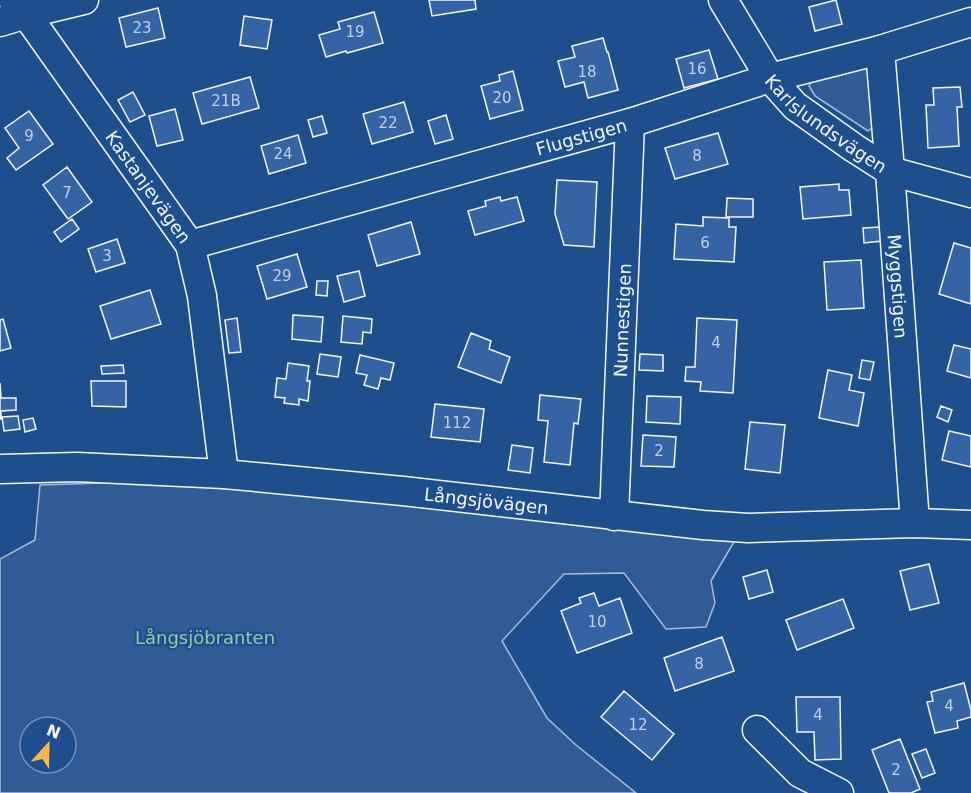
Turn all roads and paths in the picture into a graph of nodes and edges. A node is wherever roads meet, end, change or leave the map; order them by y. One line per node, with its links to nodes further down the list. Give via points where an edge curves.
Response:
1 (84, 0): 3 (street)
2 (723, 0): 6 (street, Karlslundsvägen)
3 (13, 12): 10 (street, Kastanjevägen)
4 (971, 22): 5 (street, Flugstigen)
5 (880, 50): 6 (street, Flugstigen); 8 (street, Myggstigen)
6 (770, 78): 7 (street, Flugstigen); 8 (street, Karlslundsvägen, via 795,106)
7 (630, 123): 10 (street, Flugstigen); 13 (street, Nunnestigen)
8 (890, 171): 9 (street, Karlslundsvägen); 14 (street, Myggstigen)
9 (971, 193)
10 (190, 245): 12 (street, Kastanjevägen, via 202,296)
11 (0, 469): 12 (street, Långsjövägen, via 77,467)
12 (224, 474): 13 (street, Långsjövägen)
13 (614, 516): 14 (street, Långsjövägen, via 748,528)
14 (915, 523): 15 (street, Långsjövägen)
15 (971, 525)
16 (757, 730): 17 (street, via 800,773)
17 (839, 793)

